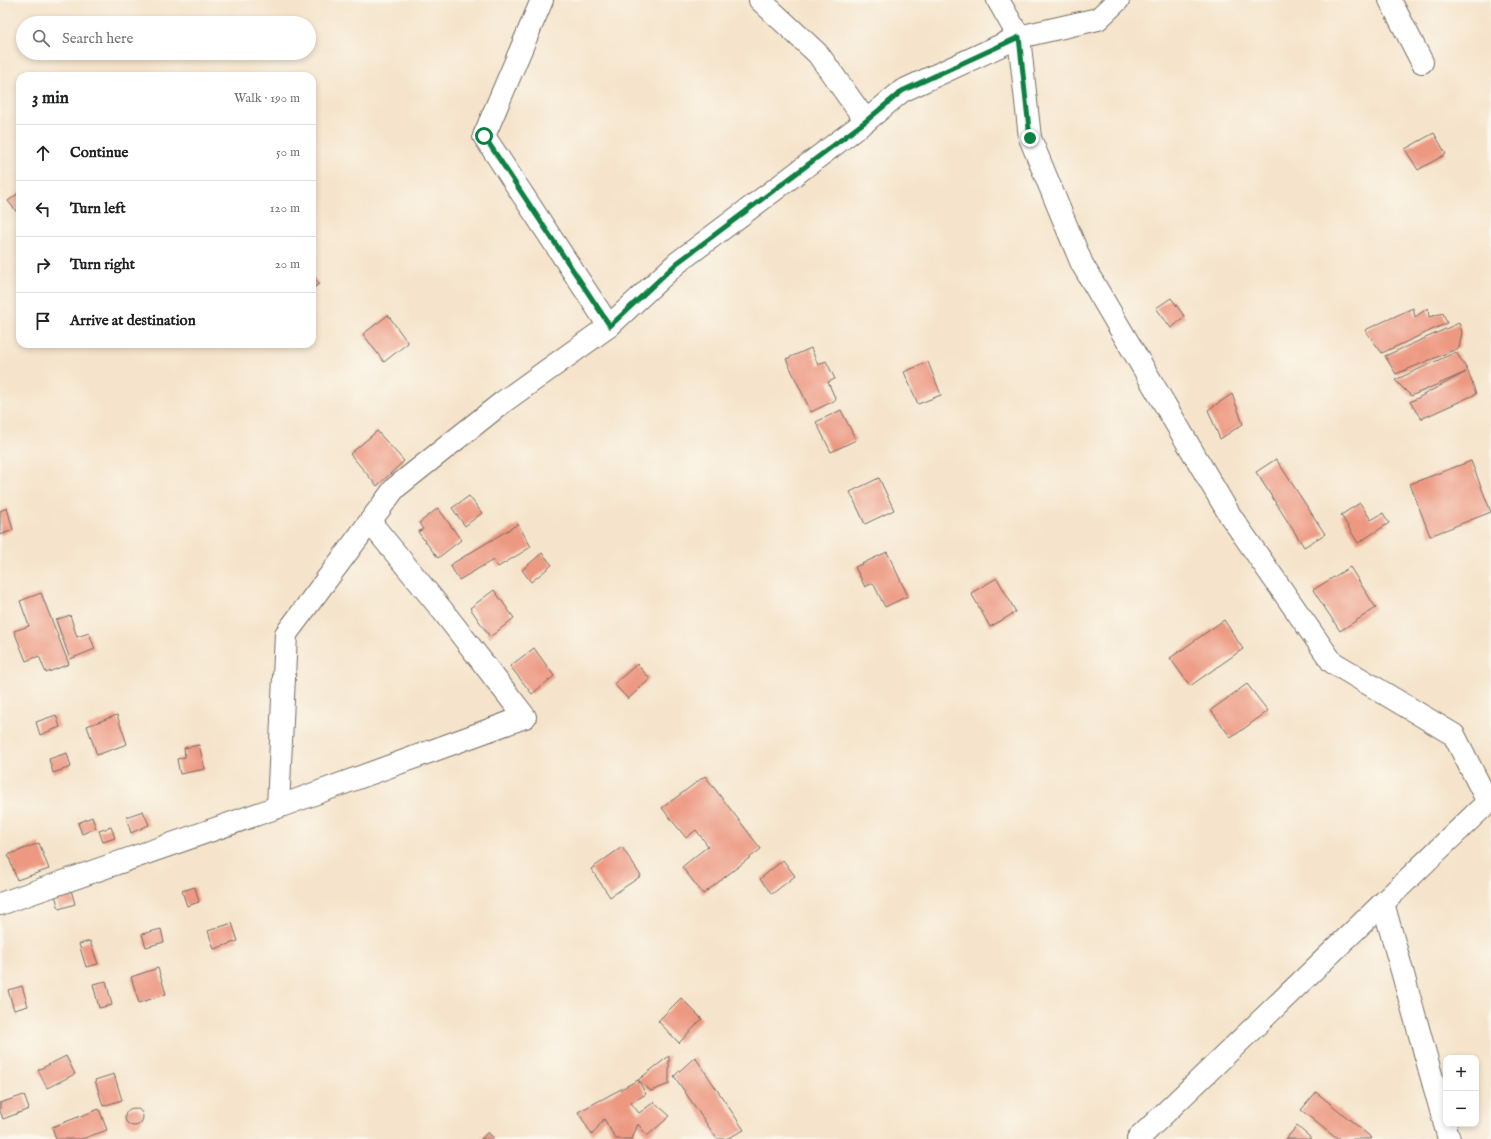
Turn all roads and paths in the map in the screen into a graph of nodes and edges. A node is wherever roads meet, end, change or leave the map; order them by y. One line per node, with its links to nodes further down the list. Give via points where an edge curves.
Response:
1 (542, 0): 9 (main road, via 484,136)
2 (760, 0): 8 (main road, via 818,54)
3 (998, 0): 6 (main road)
4 (1118, 0): 6 (main road, via 1098,19)
5 (1390, 0): 7 (main road)
6 (1019, 37): 8 (main road, via 902,91); 11 (main road, via 1030,138 1082,264 1231,517 1332,662 1454,736)
7 (1422, 62)
8 (866, 121): 9 (main road, via 677,263)
9 (610, 326): 10 (main road, via 503,402 395,488)
10 (370, 522): 12 (main road, via 286,634); 12 (main road, via 525,717)
11 (1489, 800): 13 (main road)
12 (278, 807): 14 (main road)
13 (1383, 903): 15 (main road); 16 (main road)
14 (0, 904)
15 (1138, 1139)
16 (1449, 1139)

